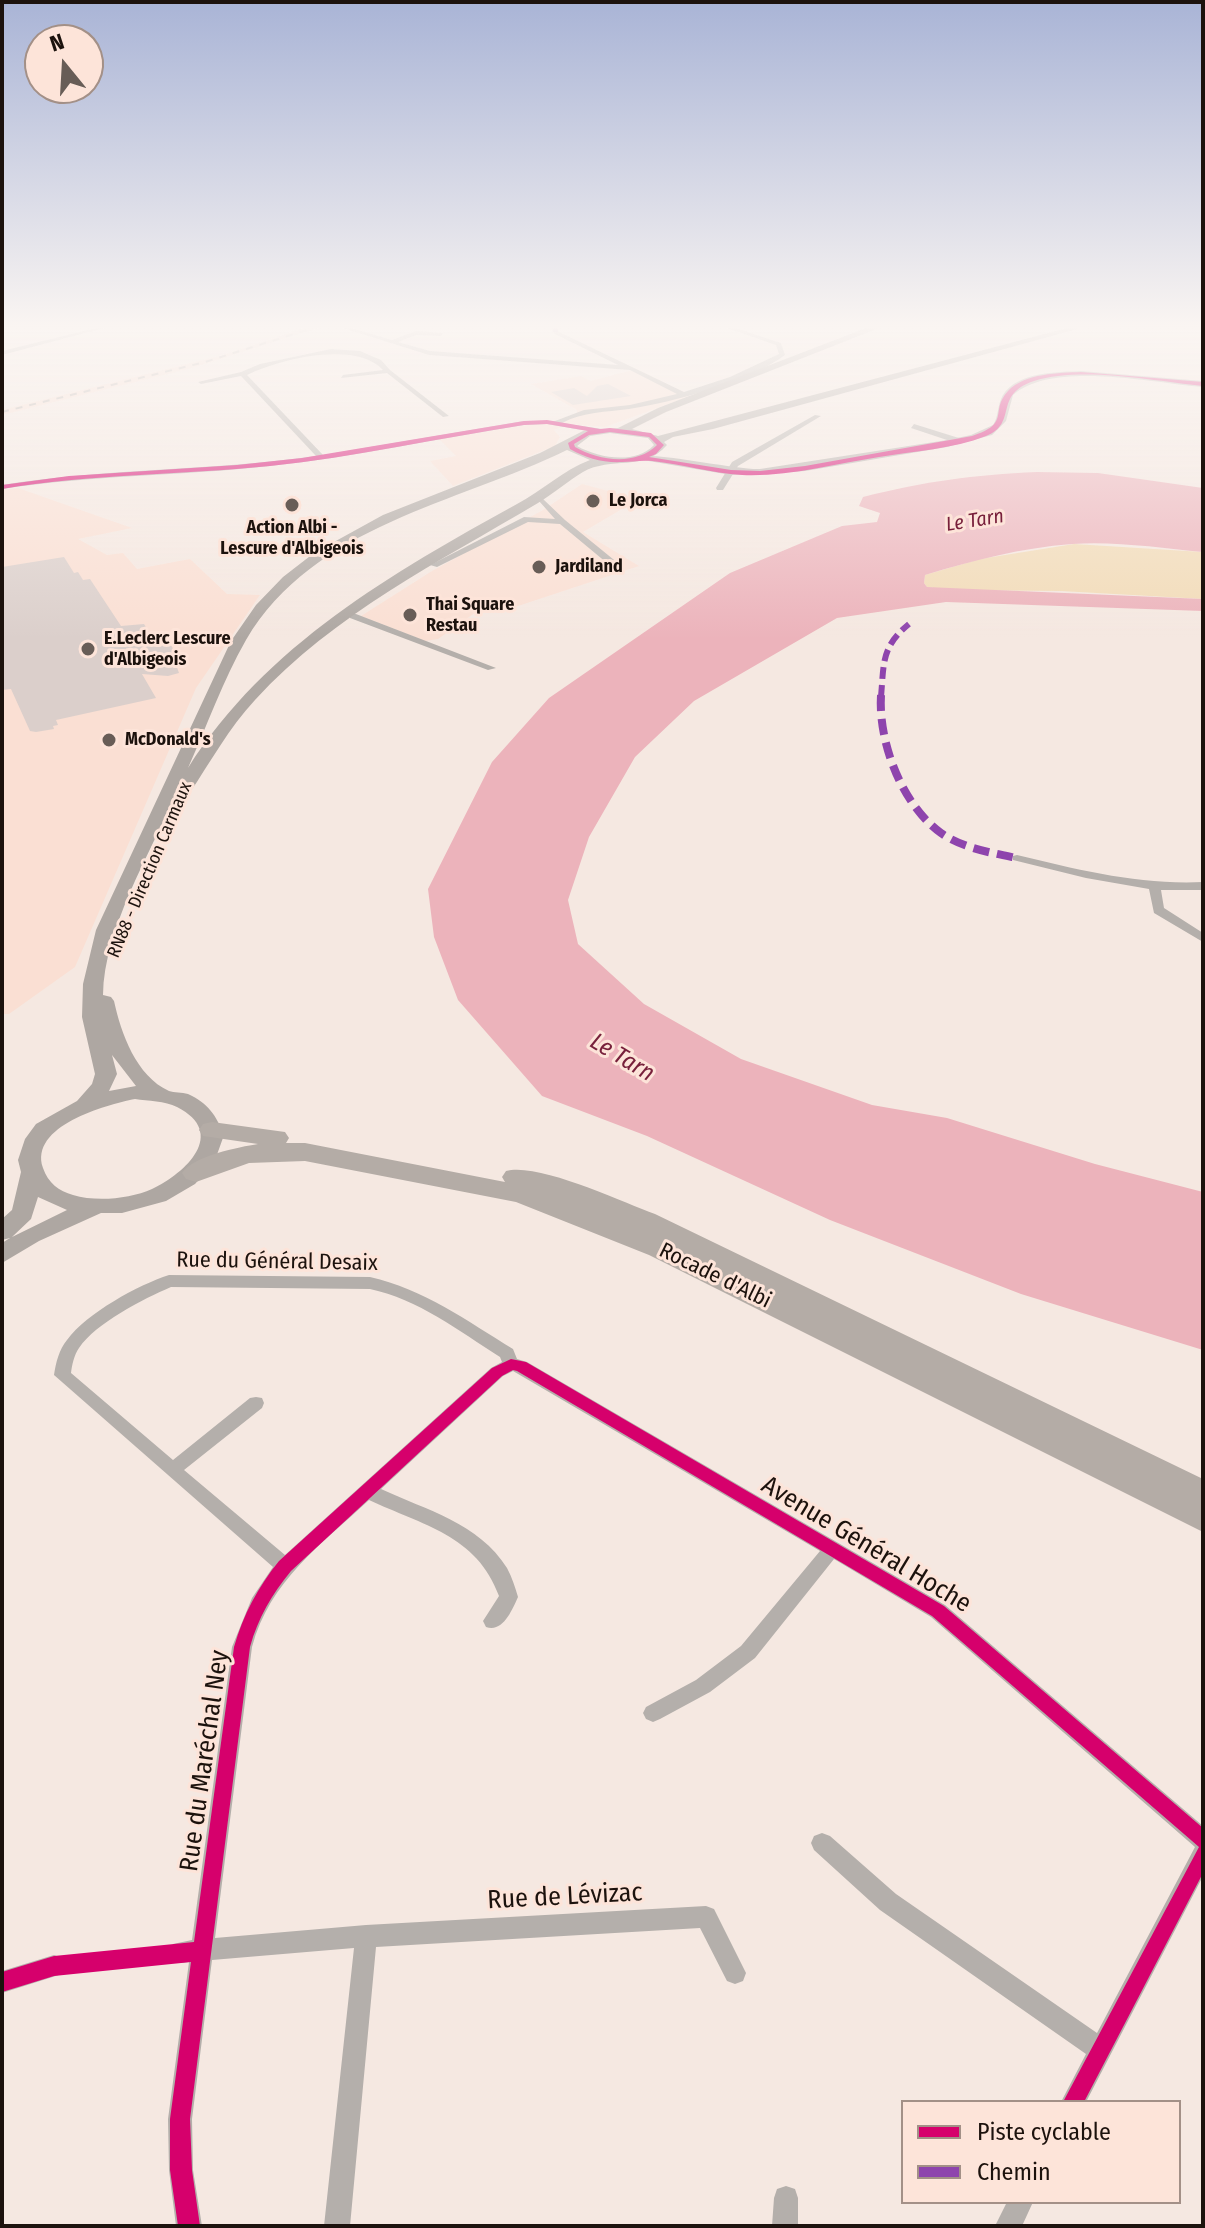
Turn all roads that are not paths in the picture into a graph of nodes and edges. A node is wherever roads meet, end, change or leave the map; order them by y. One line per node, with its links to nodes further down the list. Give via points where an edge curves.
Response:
1 (296, 432): 13 (street)
2 (460, 432): 13 (street)
3 (566, 432): 10 (street)
4 (596, 432): 10 (main road)
5 (633, 432): 12 (main road, via 651,435)
6 (681, 432): 12 (main road)
7 (790, 432): 18 (street)
8 (932, 432): 11 (street)
9 (986, 432): 11 (street)
10 (575, 440): 15 (main road, via 572,448 580,453); 34 (main road, via 342,542 304,567 258,609 238,641 110,920 93,984 92,1017 106,1074)
11 (959, 441): 18 (street, via 787,470)
12 (659, 445): 14 (main road); 16 (street)
13 (321, 457): 19 (street)
14 (636, 458): 15 (main road); 16 (street)
15 (608, 459): 17 (main road, RN88 - Direction Carmaux)
16 (686, 464): 18 (street)
17 (579, 470): 21 (main road); 28 (main road, RN88 - Direction Carmaux, via 322,630 238,710)
18 (730, 472): 20 (street)
19 (2, 487)
20 (720, 488)
21 (547, 505): 22 (street); 23 (street); 24 (main road)
22 (527, 519): 23 (street); 24 (street)
23 (562, 522): 25 (street)
24 (434, 565): 26 (main road)
25 (616, 566)
26 (353, 616): 27 (street); 28 (main road, via 281,675)
27 (491, 668)
28 (182, 792): 33 (main road, RN88 - Direction Carmaux, via 126,921 104,989 115,1041 131,1071)
29 (1017, 858): 31 (street)
30 (1203, 886): 31 (street)
31 (1155, 887): 32 (street, via 1158,910)
32 (1203, 938)
33 (158, 1093): 34 (main road); 35 (main road, via 191,1104)
34 (87, 1102): 36 (main road, via 57,1119 36,1141)
35 (212, 1130): 37 (main road, via 213,1144); 45 (highway, Rocade d'Albi, via 379,1150 523,1179 602,1202)
36 (32, 1173): 38 (main road, via 53,1197); 39 (main road, via 23,1213)
37 (196, 1173): 38 (main road, via 151,1200); 46 (highway, Rocade d'Albi, via 228,1158 275,1150 521,1194 659,1248)
38 (94, 1207): 40 (main road, via 31,1235)
39 (2, 1232)
40 (2, 1255)
41 (511, 1364): 43 (street, Rue du Général Desaix, via 507,1353 386,1285 169,1281 143,1291 74,1342 62,1375); 44 (street, Rue du Maréchal Ney); 47 (street, Avenue Général Hoche)
42 (256, 1403): 43 (street)
43 (173, 1469): 48 (street, Rue du Général Desaix)
44 (368, 1491): 48 (street, Rue du Maréchal Ney); 49 (street, via 449,1525 479,1546 498,1566 509,1597)
45 (1203, 1494)
46 (1203, 1518)
47 (832, 1549): 50 (street, Avenue Général Hoche, via 748,1652 703,1686); 51 (street, Avenue Général Hoche, via 967,1633)
48 (285, 1566): 55 (street, Rue du Maréchal Ney, via 265,1590 242,1647)
49 (493, 1621)
50 (653, 1713)
51 (1203, 1840)
52 (822, 1843): 59 (street, via 888,1902)
53 (1203, 1854): 59 (street)
54 (366, 1936): 55 (street, Rue de Lévizac); 57 (street, Rue de Lévizac, via 706,1917); 64 (street)
55 (191, 1952): 63 (street, Rue du Maréchal Ney, via 180,2119)
56 (54, 1966): 58 (street)
57 (735, 1973)
58 (2, 1982)
59 (1099, 2049): 60 (street)
60 (1074, 2100)
61 (786, 2198): 65 (street)
62 (1020, 2204): 66 (street)
63 (189, 2226)
64 (337, 2226)
65 (785, 2226)
66 (1008, 2226)

